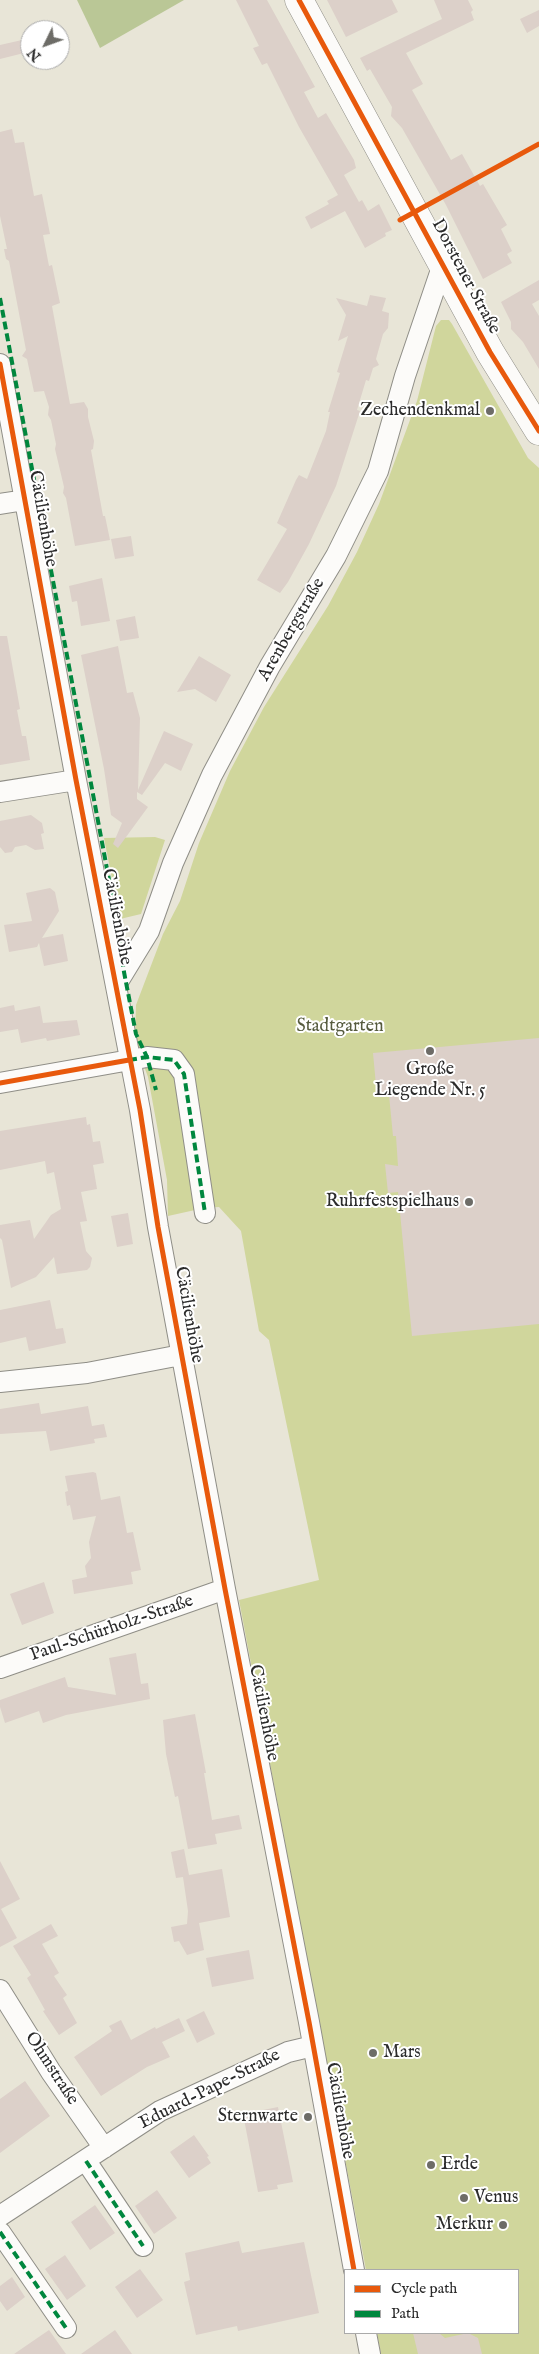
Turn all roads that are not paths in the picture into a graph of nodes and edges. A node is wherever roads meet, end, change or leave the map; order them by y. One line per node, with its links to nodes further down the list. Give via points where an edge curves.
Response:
1 (299, 0): 2 (main road, Dorstener Straße)
2 (443, 264): 4 (main road, Dorstener Straße, via 490,352); 9 (street, Arenbergstraße, via 405,376 378,471 336,556 270,666 212,775 173,863 149,931)
3 (0, 364): 5 (street, Cäcilienhöhe)
4 (539, 432)
5 (25, 500): 6 (street); 7 (street, Cäcilienhöhe)
6 (0, 504)
7 (76, 780): 8 (street); 9 (street, Cäcilienhöhe)
8 (0, 792)
9 (116, 985): 10 (street, Cäcilienhöhe)
10 (129, 1060): 11 (street); 12 (street, via 147,1057 174,1060 184,1074); 13 (street, Cäcilienhöhe)
11 (0, 1083)
12 (205, 1213)
13 (181, 1354): 14 (street, via 87,1373); 15 (street, Cäcilienhöhe)
14 (0, 1382)
15 (225, 1589): 16 (street, Paul-Schürholz-Straße); 18 (street, Cäcilienhöhe)
16 (0, 1668)
17 (0, 1990): 19 (street, Ohmstraße)
18 (313, 2046): 19 (street, Eduard-Pape-Straße, via 288,2052 160,2111); 24 (street, Cäcilienhöhe)
19 (104, 2148): 20 (street, Eduard-Pape-Straße)
20 (86, 2161): 21 (street, Eduard-Pape-Straße); 23 (street)
21 (0, 2216)
22 (0, 2232): 25 (street)
23 (142, 2246)
24 (354, 2269)
25 (66, 2328)
26 (366, 2334): 27 (street)
27 (370, 2354)

